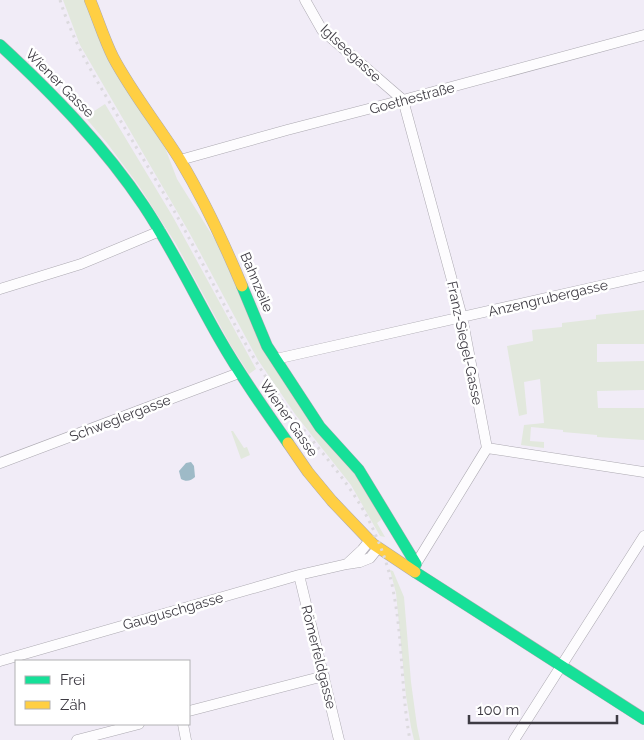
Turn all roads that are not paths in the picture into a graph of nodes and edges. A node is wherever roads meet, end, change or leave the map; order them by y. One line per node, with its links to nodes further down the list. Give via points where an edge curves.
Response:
1 (90, 0): 6 (main road, Bahnzeile, via 113,56)
2 (305, 0): 5 (street, Iglseegasse, via 322,30)
3 (644, 35): 5 (street, Goethestraße)
4 (0, 45): 7 (main road, Wiener Gasse, via 48,89 93,138)
5 (403, 100): 6 (street, Goethestraße); 10 (street, Franz-Siegel-Gasse)
6 (180, 160): 11 (main road, Bahnzeile, via 226,248 267,346)
7 (160, 231): 9 (street, via 82,264); 12 (main road, Wiener Gasse)
8 (644, 276): 10 (street, Anzengrubergasse)
9 (0, 289)
10 (462, 317): 11 (street, Anzengrubergasse); 13 (street, Franz-Siegel-Gasse)
11 (276, 359): 18 (main road, Bahnzeile, via 320,427 359,470)
12 (239, 373): 14 (street, Schweglergasse); 17 (main road, Wiener Gasse, via 308,472 341,512)
13 (487, 448): 15 (street); 18 (street)
14 (0, 463)
15 (644, 472)
16 (644, 536): 21 (street)
17 (374, 544): 18 (main road, Wiener Gasse, via 396,561); 19 (street, Gauguschgasse, via 347,564)
18 (414, 567): 21 (main road, Wiener Gasse, via 485,618)
19 (299, 575): 20 (street, Gauguschgasse); 22 (street, Römerfeldgasse)
20 (0, 661)
21 (562, 666): 24 (main road, Wiener Gasse); 30 (street)
22 (324, 676): 23 (street); 29 (street, Römerfeldgasse)
23 (190, 711)
24 (644, 719)
25 (135, 725): 27 (street)
26 (183, 725): 28 (street)
27 (77, 740)
28 (186, 740)
29 (339, 740)
30 (514, 740)

